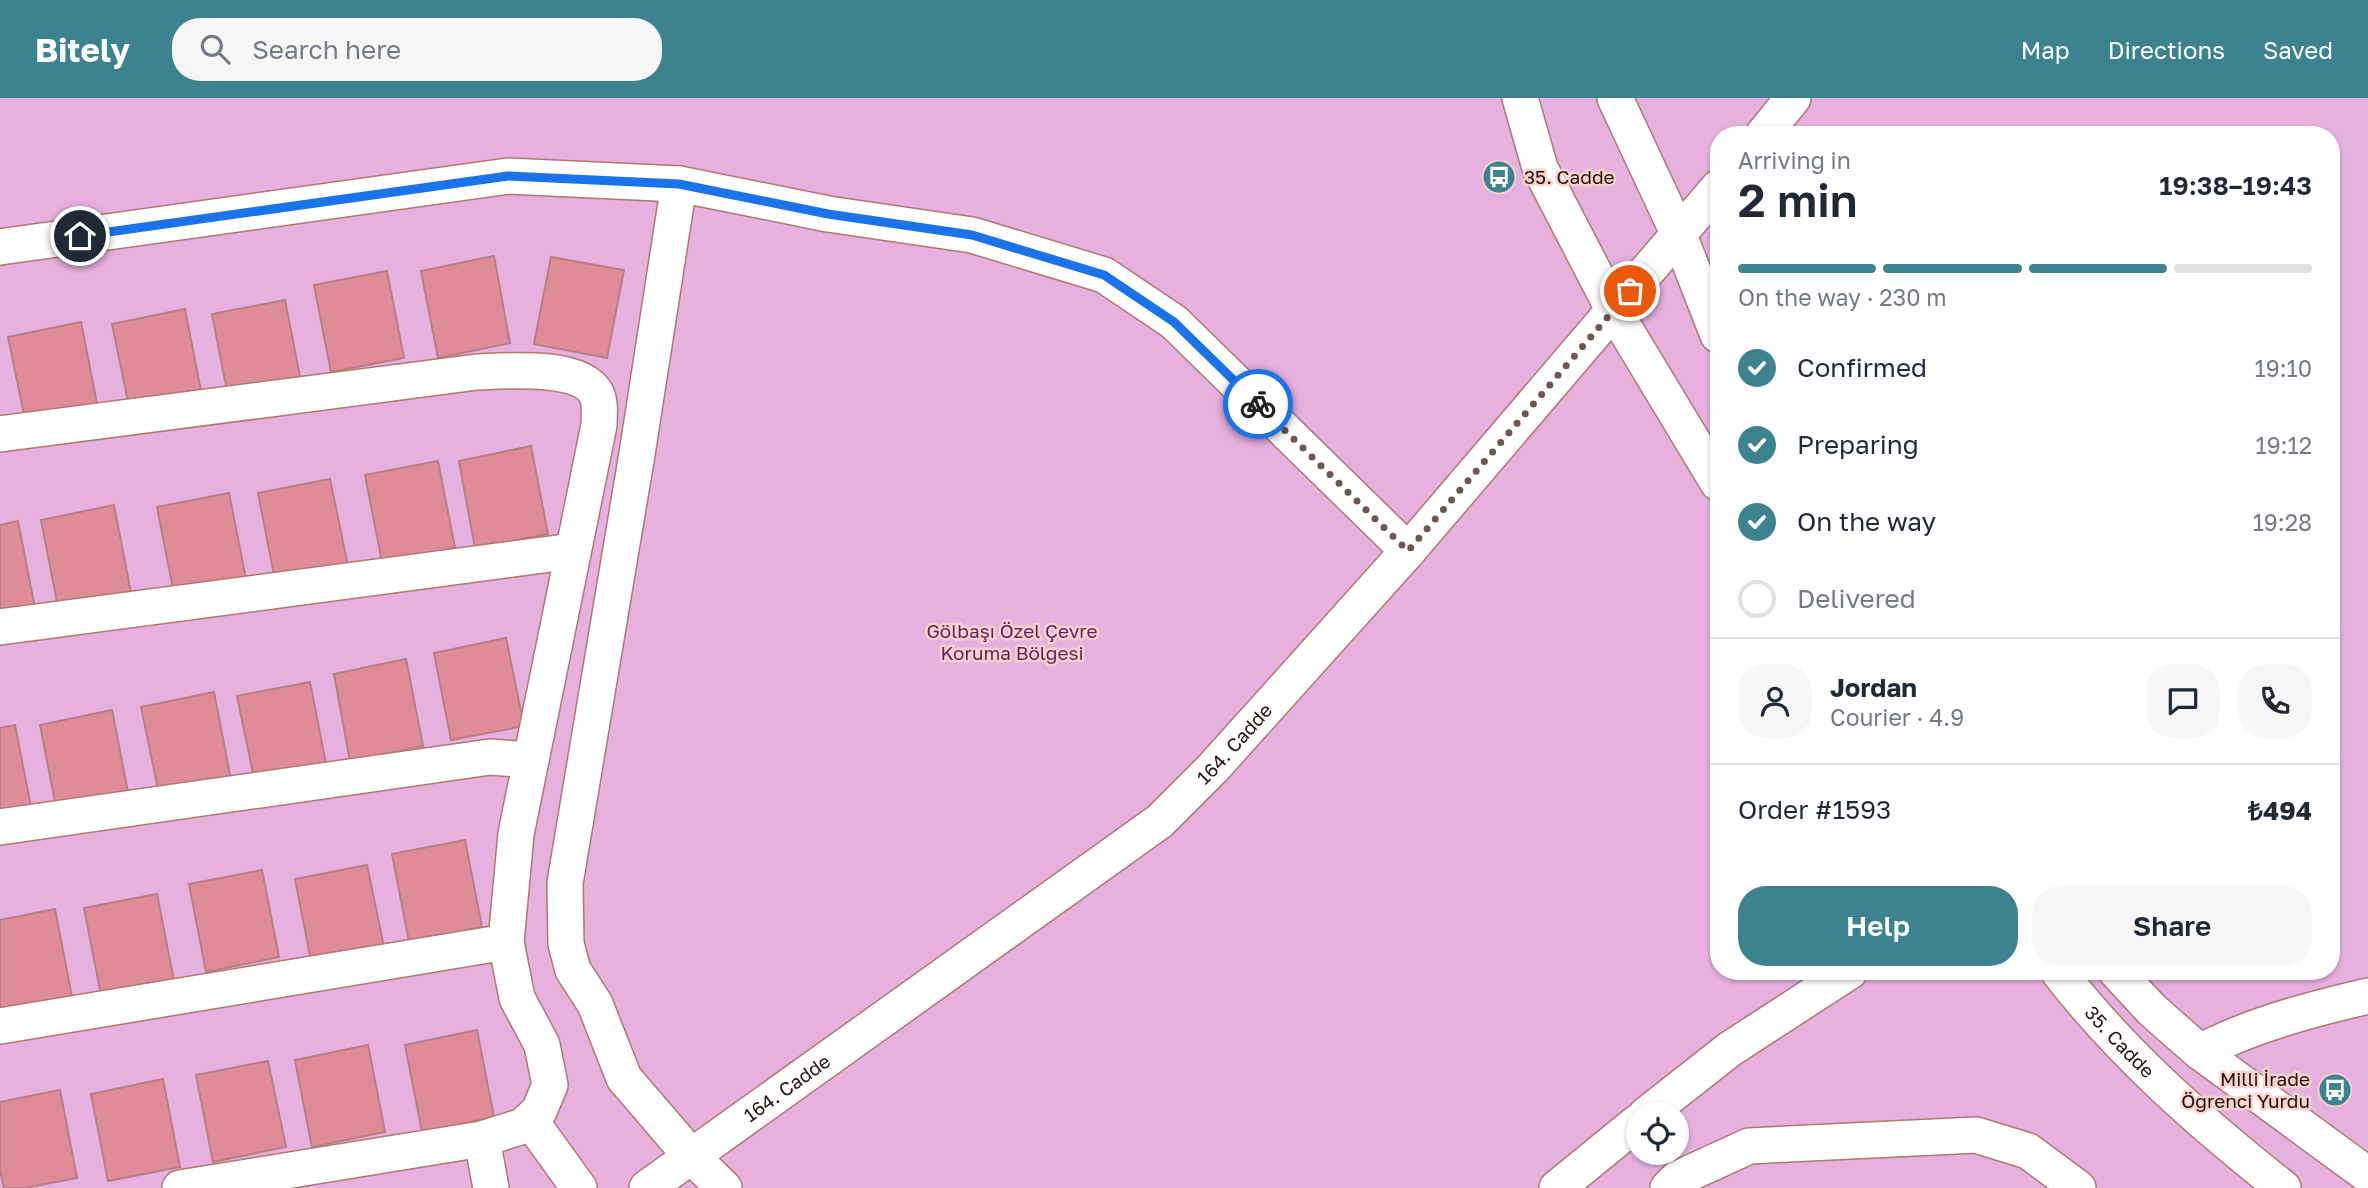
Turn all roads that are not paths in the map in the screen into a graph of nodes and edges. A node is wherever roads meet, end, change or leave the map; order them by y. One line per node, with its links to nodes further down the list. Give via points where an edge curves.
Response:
1 (1520, 98): 9 (street, via 1540,167)
2 (1615, 98): 7 (street)
3 (1793, 98): 4 (street)
4 (1770, 126)
5 (679, 184): 8 (street, via 508,176); 14 (street, via 828,214 972,235 1104,275 1174,322); 29 (street, via 565,883 565,932 573,970 595,1004 624,1077)
6 (1710, 198): 7 (street, 164. Cadde)
7 (1679, 235): 9 (street, 164. Cadde); 10 (street)
8 (0, 247)
9 (1614, 309): 12 (street); 14 (street, 164. Cadde)
10 (1710, 314)
11 (0, 434): 13 (street, via 477,372 554,373 583,381 596,393 600,406)
12 (1710, 470)
13 (573, 551): 15 (street); 16 (street)
14 (1408, 551): 29 (street, 164. Cadde, via 1160,821)
15 (0, 627)
16 (531, 760): 17 (street, via 490,757); 18 (street, via 516,834)
17 (0, 827)
18 (506, 942): 23 (street); 26 (street, via 517,998 548,1063 550,1085 540,1111)
19 (1836, 980): 25 (street, via 1730,1049)
20 (2065, 980): 39 (street, 35. Cadde, via 2166,1089)
21 (2124, 980): 24 (street)
22 (2368, 996): 24 (street, via 2224,1040)
23 (0, 1026)
24 (2200, 1052): 30 (street)
25 (1663, 1102)
26 (530, 1120): 28 (street); 33 (street)
27 (1626, 1132): 36 (street)
28 (482, 1139): 31 (street); 32 (street)
29 (691, 1156): 34 (street, 164. Cadde); 35 (street)
30 (2368, 1175)
31 (180, 1188)
32 (491, 1188)
33 (579, 1188)
34 (647, 1188)
35 (724, 1188)
36 (1557, 1188)
37 (1668, 1188): 38 (street, via 1677,1179 1749,1146 1976,1135 2028,1152)
38 (2078, 1188)
39 (2283, 1188)

